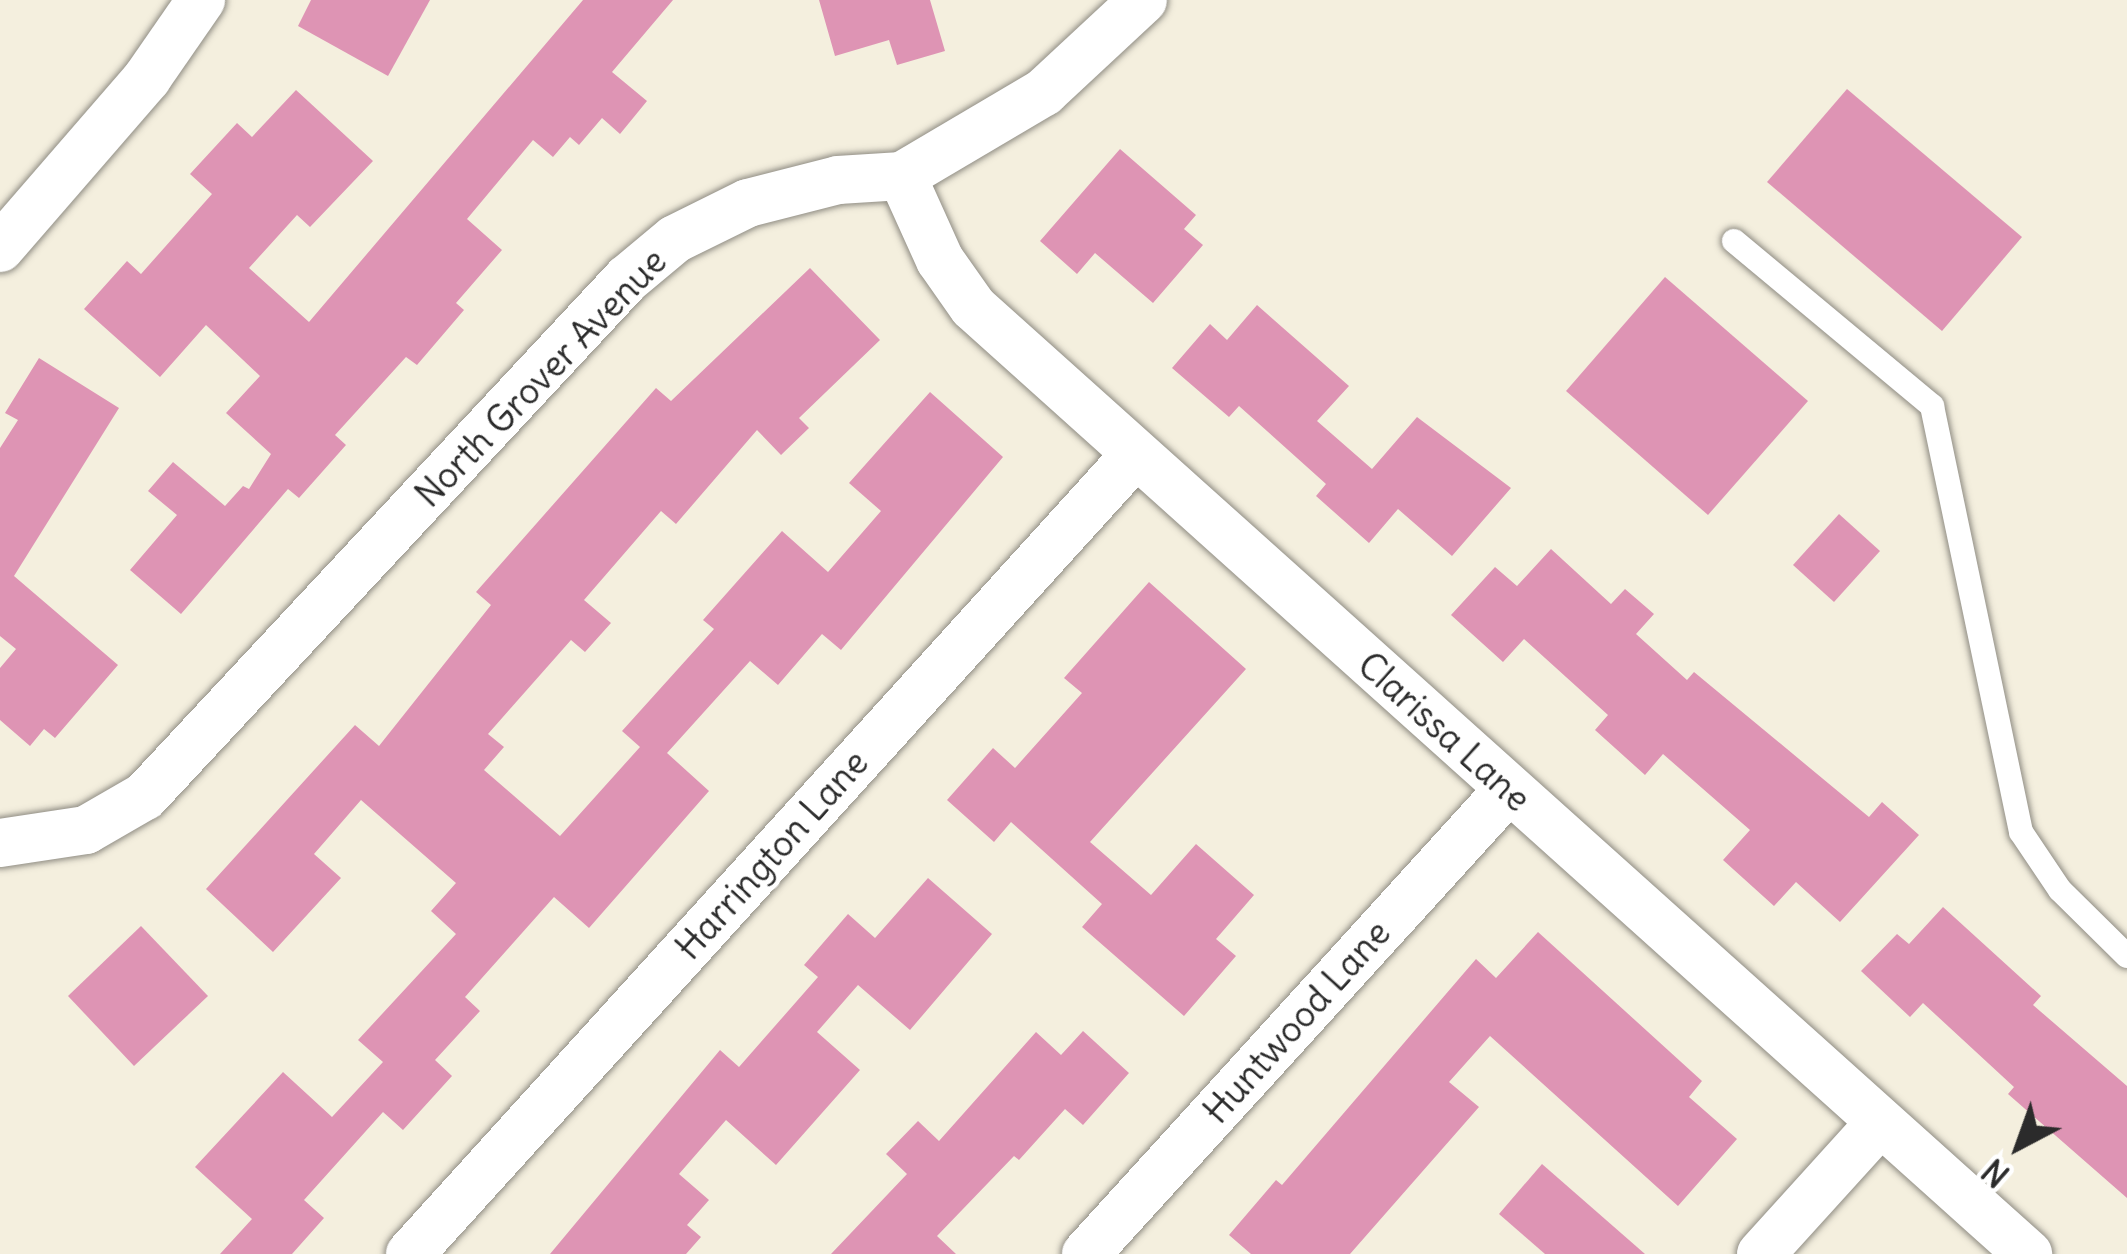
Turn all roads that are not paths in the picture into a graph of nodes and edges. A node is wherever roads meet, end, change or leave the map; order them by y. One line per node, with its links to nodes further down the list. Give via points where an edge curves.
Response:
1 (201, 0): 5 (street, via 147,78)
2 (1143, 0): 3 (street, North Grover Avenue, via 1044,92)
3 (902, 176): 6 (street, Clarissa Lane, via 940,260 973,307); 8 (street, North Grover Avenue, via 838,180 748,203 675,239 627,278 145,796 86,830)
4 (1734, 241): 9 (lane, via 1932,406 2021,832 2060,890)
5 (0, 248)
6 (1135, 455): 7 (street, Clarissa Lane); 11 (street, Harrington Lane)
7 (1508, 790): 10 (street, Clarissa Lane); 12 (street, Huntwood Lane)
8 (0, 843)
9 (2127, 956)
10 (1880, 1124): 13 (street); 14 (street, Clarissa Lane)
11 (410, 1254)
12 (1085, 1254)
13 (1761, 1254)
14 (2028, 1254)

